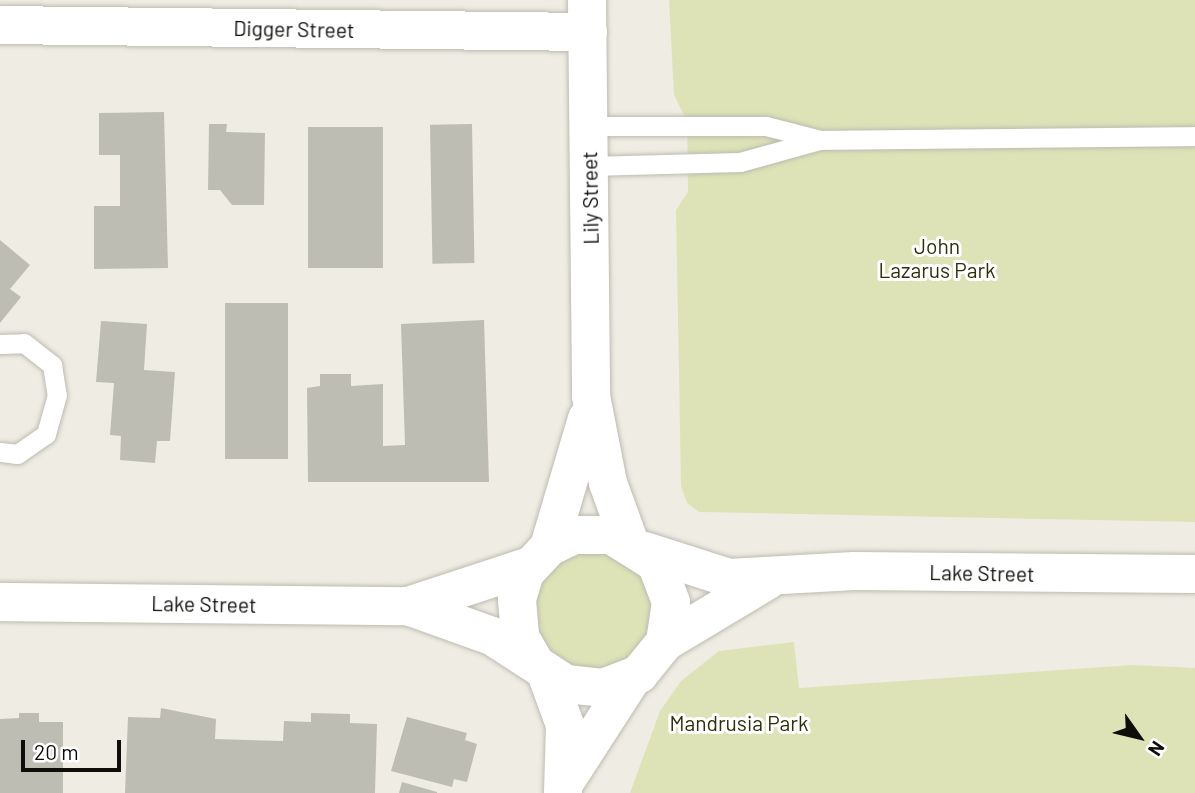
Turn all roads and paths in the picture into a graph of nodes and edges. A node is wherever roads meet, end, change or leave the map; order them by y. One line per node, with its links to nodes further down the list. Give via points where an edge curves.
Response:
1 (587, 16): 2 (main road, Digger Street); 3 (main road, Lily Street)
2 (0, 25)
3 (589, 125): 5 (lane, via 766,126); 6 (main road, Lily Street)
4 (1195, 136): 5 (lane)
5 (820, 140): 6 (lane, via 740,162)
6 (589, 166): 8 (main road, Lily Street)
7 (0, 344): 9 (lane, via 24,343 52,365 57,395 46,434 17,454)
8 (592, 396): 10 (main road, Lily Street, via 608,483); 11 (main road, Lily Street, via 578,466)
9 (0, 452)
10 (637, 546): 11 (main road, via 593,533); 13 (main road, Lake Street, via 708,575); 16 (main road, via 670,593)
11 (540, 556): 15 (main road, Lake Street); 17 (main road, via 516,619)
12 (1195, 575): 13 (main road, Lake Street, via 853,571)
13 (770, 579): 16 (main road, Lake Street)
14 (0, 602): 15 (main road, Lake Street)
15 (408, 606): 17 (main road, Lake Street, via 492,636)
16 (664, 642): 18 (main road)
17 (540, 667): 18 (main road, via 588,688); 19 (main road, via 565,725)
18 (632, 678): 19 (main road)
19 (564, 788)

